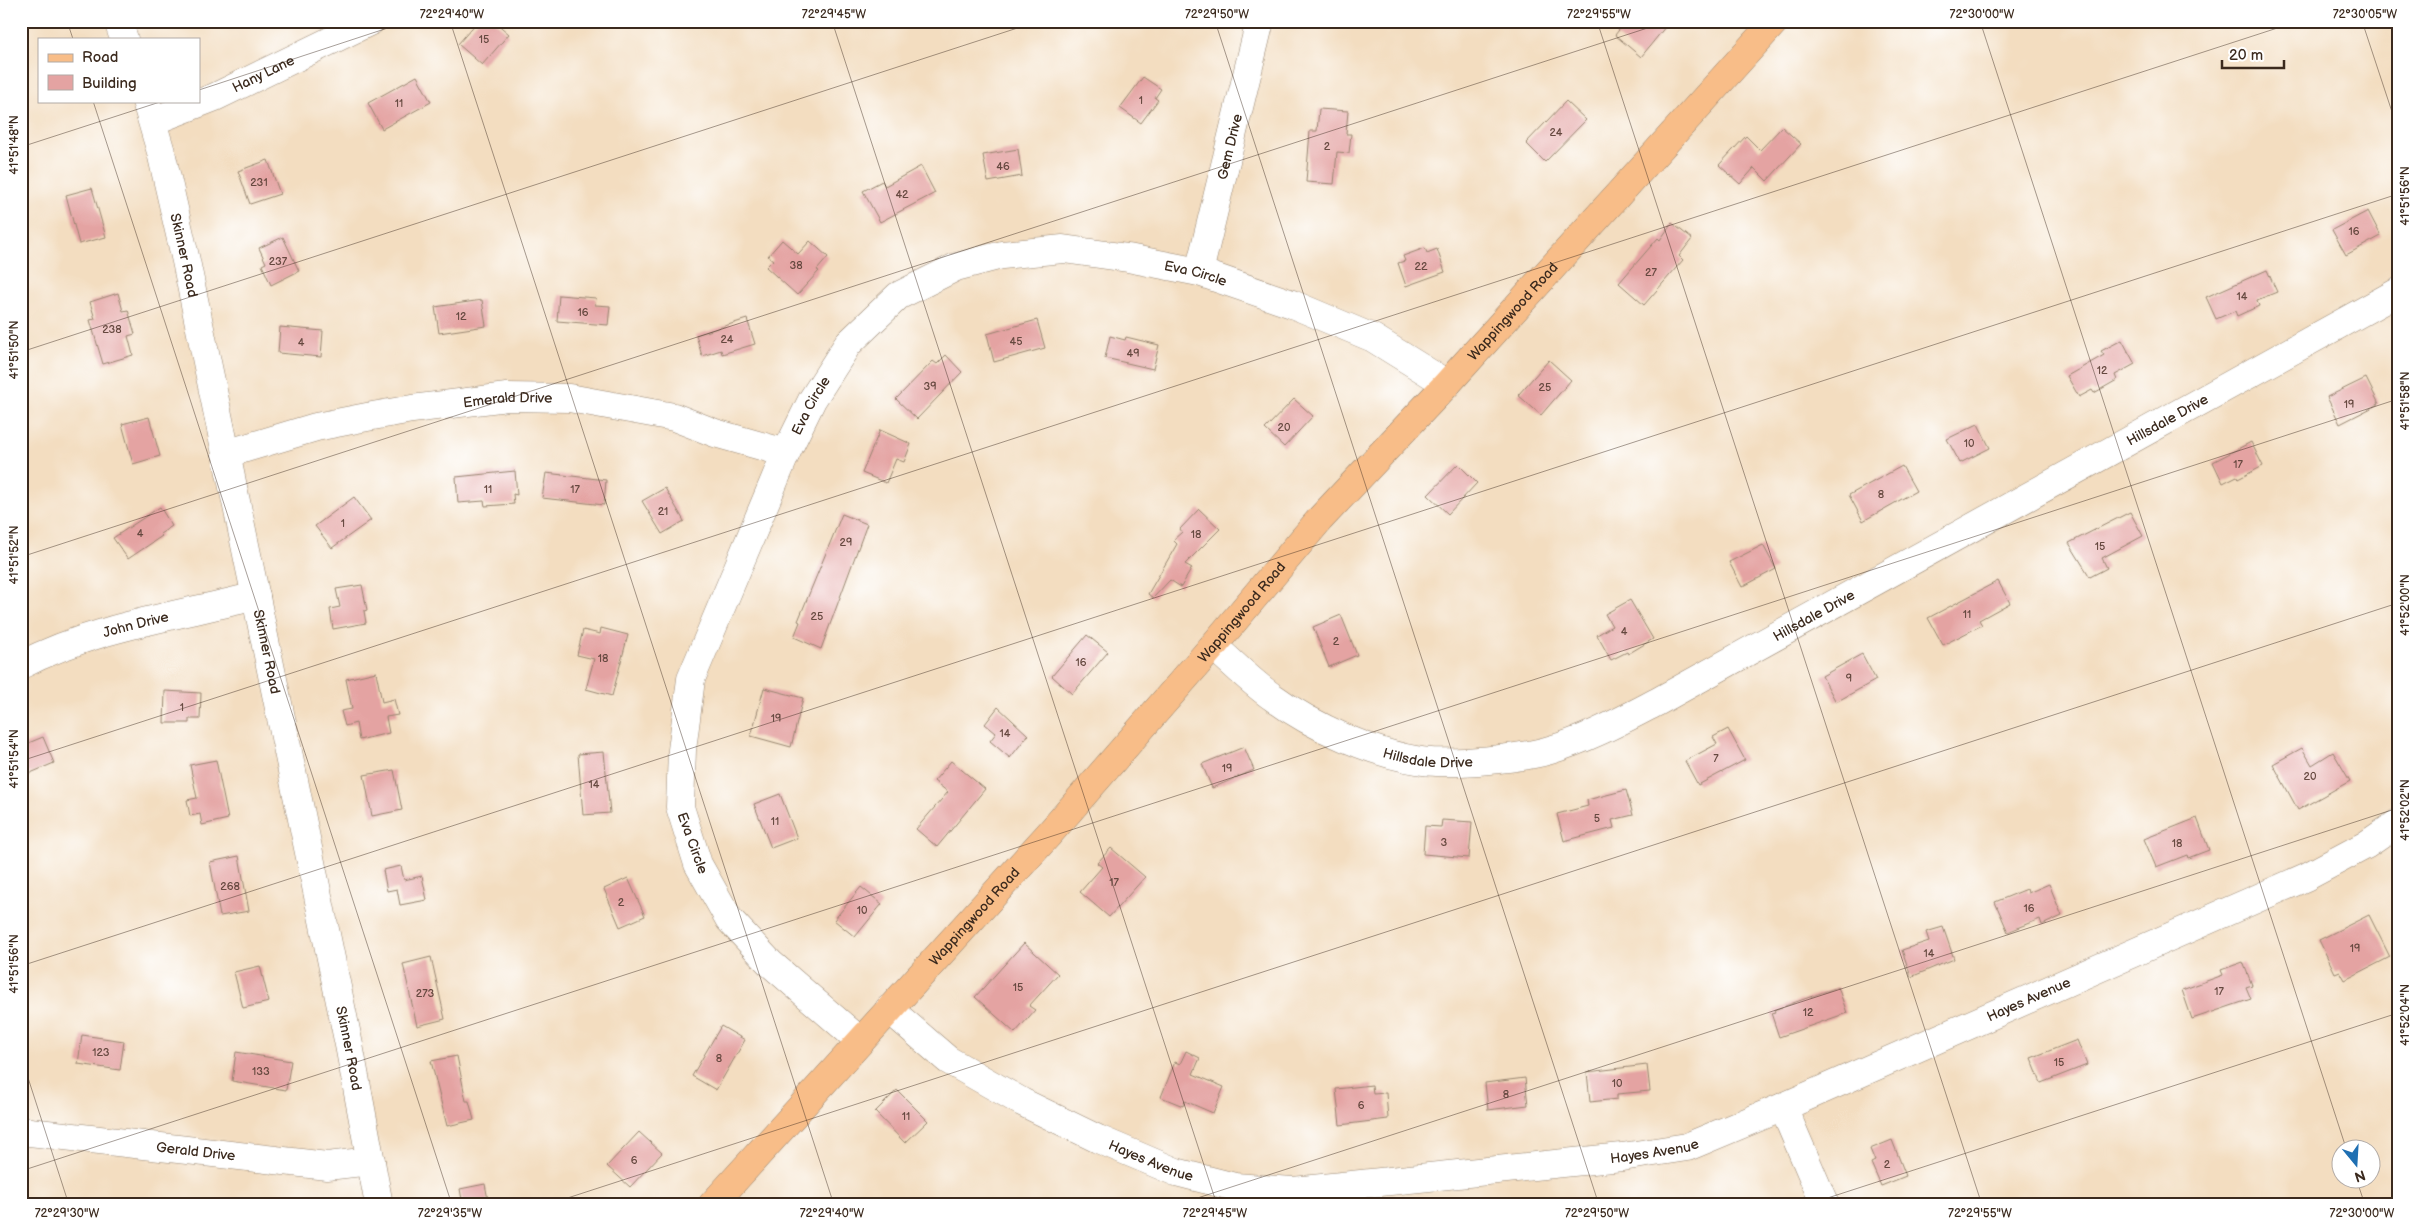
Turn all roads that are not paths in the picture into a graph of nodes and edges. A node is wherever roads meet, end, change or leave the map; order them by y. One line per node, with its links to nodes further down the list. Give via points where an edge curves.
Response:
1 (118, 21): 5 (street)
2 (371, 21): 6 (street, Hany Lane, via 215,97)
3 (1260, 21): 9 (street, Gem Drive)
4 (1775, 21): 11 (main road, Wappingwood Road)
5 (124, 38)
6 (200, 100)
7 (191, 102): 8 (street, Hany Lane)
8 (149, 111): 13 (street, Skinner Road, via 186,261)
9 (1199, 272): 11 (street, Eva Circle, via 1292,304 1373,338); 12 (street, Eva Circle, via 1063,249 1002,255 956,267 898,296 848,344 812,400)
10 (2398, 292): 15 (street, Hillsdale Drive, via 1657,702 1603,730 1549,751 1489,760 1423,761 1365,746 1306,719 1272,698)
11 (1447, 384): 15 (main road, Wappingwood Road, via 1320,519)
12 (786, 453): 13 (street, Emerald Drive, via 714,432 674,416 568,398 508,397 412,409 324,426); 19 (street, Eva Circle, via 691,679 682,750 680,807 698,864 729,919 770,963)
13 (226, 454): 14 (street, Skinner Road)
14 (256, 596): 16 (street, John Drive, via 103,632 52,649); 22 (street, Skinner Road)
15 (1213, 646): 18 (main road, Wappingwood Road, via 1049,834)
16 (21, 665)
17 (2398, 823): 20 (street, Hayes Avenue, via 2366,845 2306,877)
18 (889, 1008): 19 (main road, Wappingwood Road); 20 (street, Hayes Avenue, via 948,1060 1022,1102 1176,1172 1235,1187 1293,1191 1622,1158 1687,1147)
19 (859, 1040): 24 (main road, Wappingwood Road)
20 (1783, 1107): 25 (street)
21 (21, 1131): 22 (street, Gerald Drive, via 328,1166)
22 (371, 1161): 23 (street, Skinner Road)
23 (379, 1205)
24 (712, 1205)
25 (1825, 1205)

